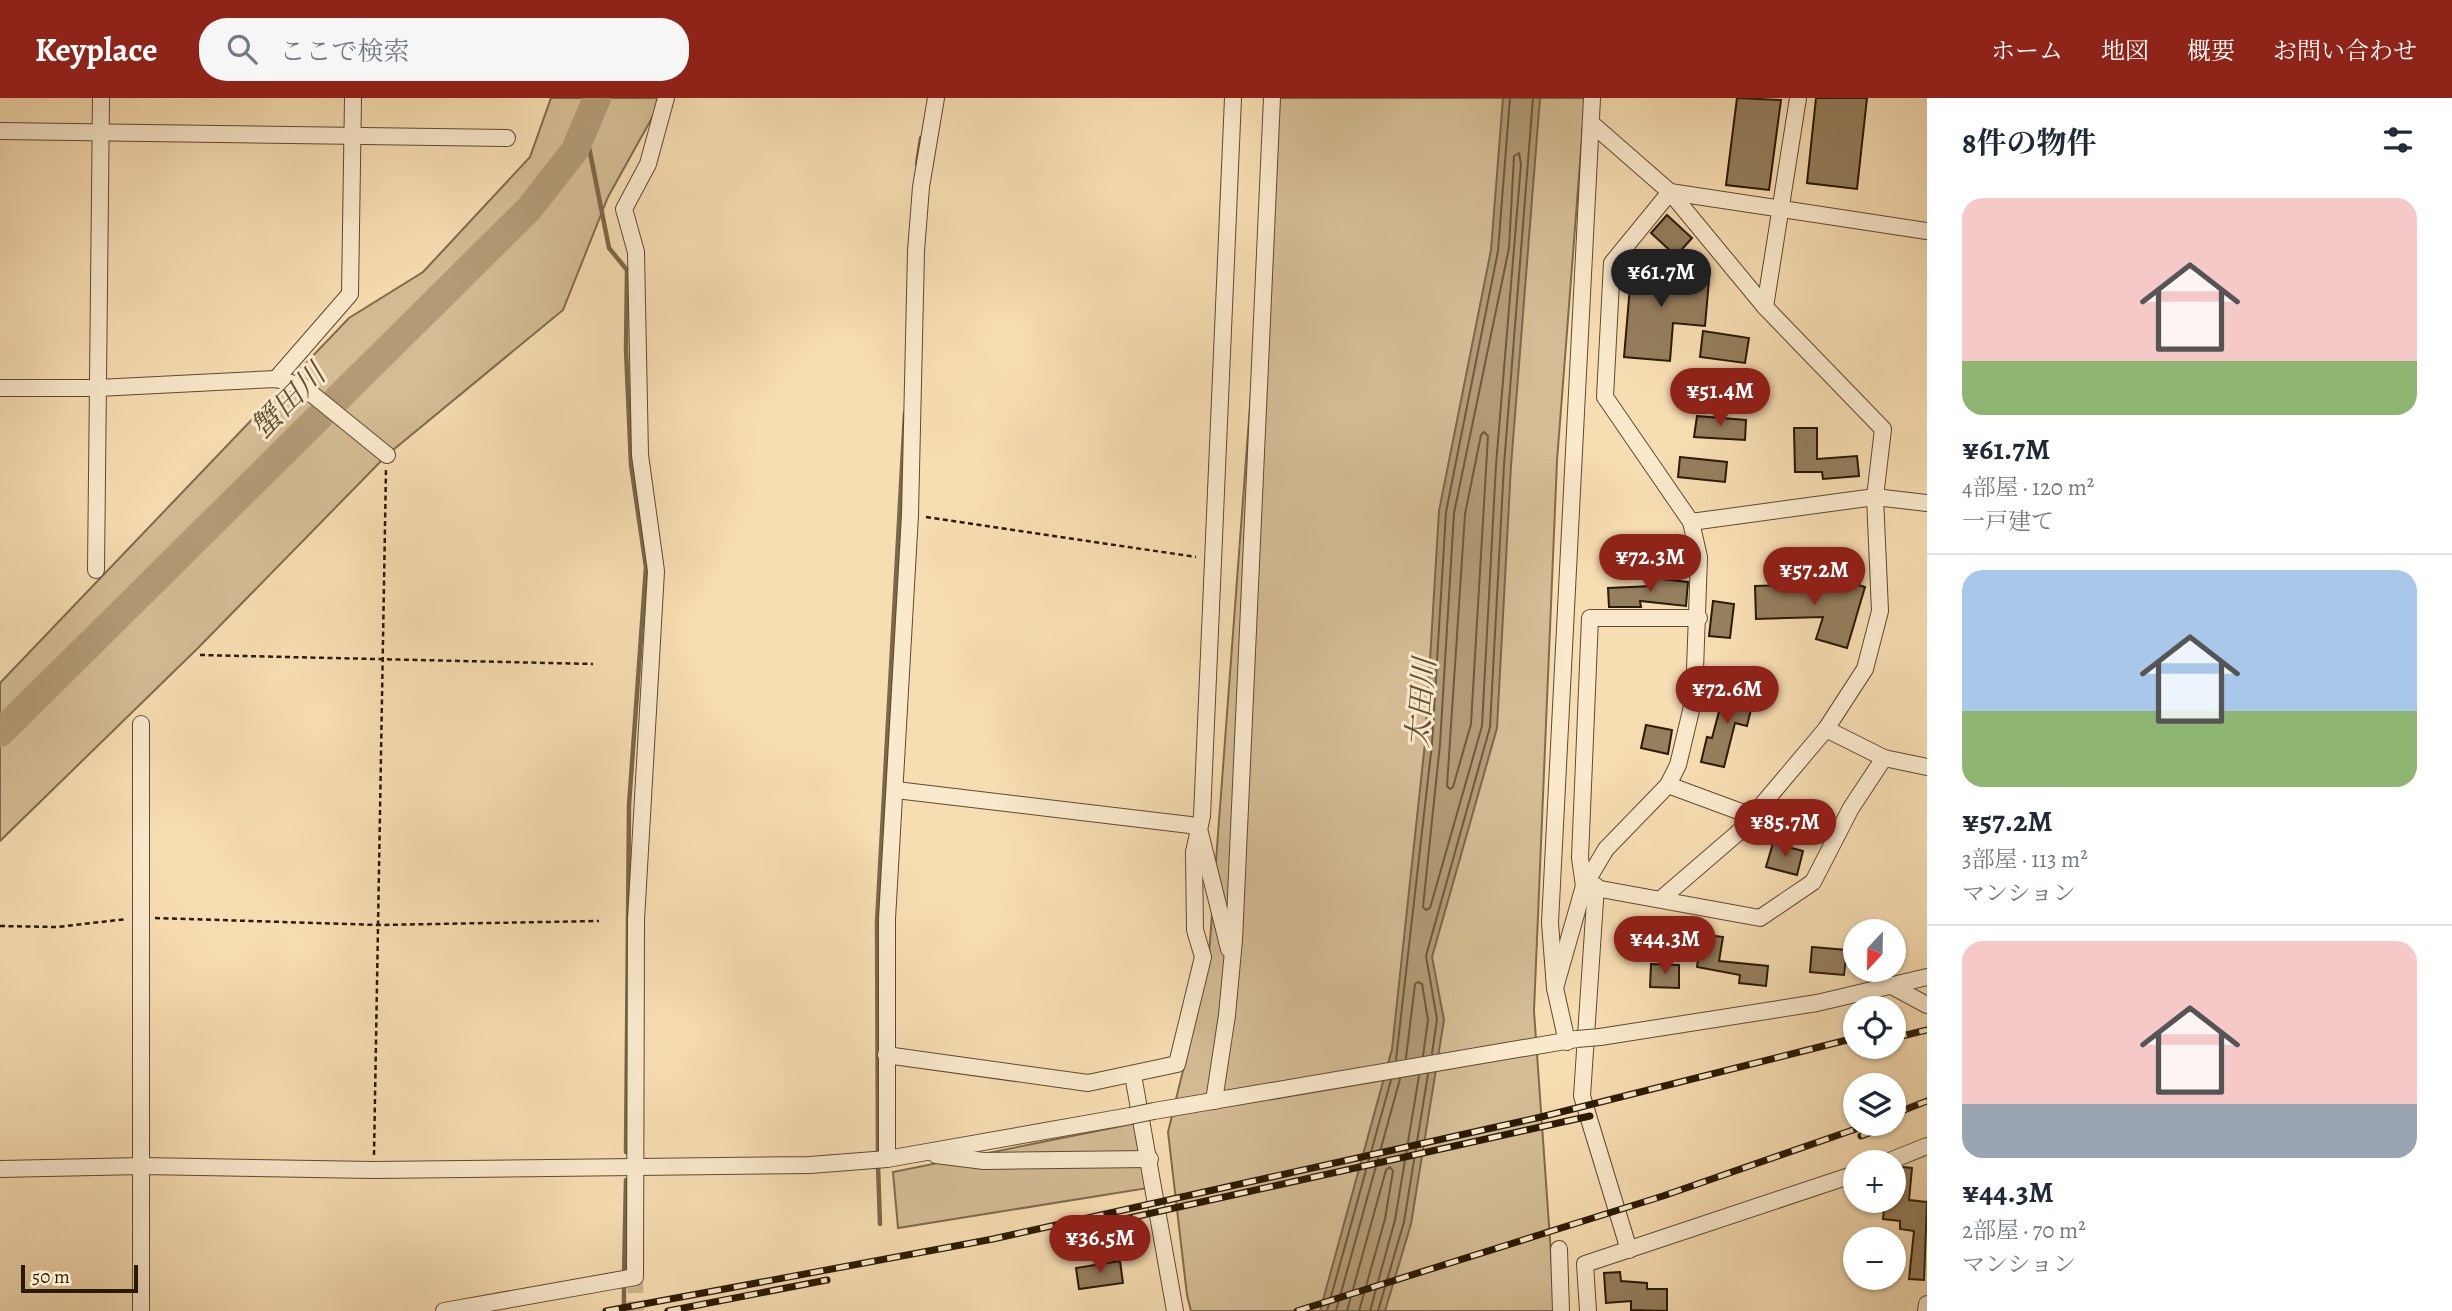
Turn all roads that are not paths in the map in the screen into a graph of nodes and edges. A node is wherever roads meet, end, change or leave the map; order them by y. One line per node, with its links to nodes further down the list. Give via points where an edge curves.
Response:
1 (101, 98): 10 (street)
2 (353, 98): 12 (street)
3 (666, 98): 52 (street, via 648,164 624,209 636,252 640,455 656,571 636,920)
4 (936, 98): 32 (street, via 922,175 916,251)
5 (1233, 98): 34 (street)
6 (1272, 98): 37 (street)
7 (1592, 98): 9 (street)
8 (1798, 98): 15 (street)
9 (1591, 123): 14 (street); 40 (street, via 1550,923)
10 (100, 130): 11 (street); 12 (street); 20 (street)
11 (0, 131)
12 (353, 136): 13 (street); 18 (street, via 350,294)
13 (506, 138)
14 (1670, 192): 15 (street); 17 (street); 24 (street, via 1612,263 1605,397)
15 (1781, 209): 16 (street); 17 (street)
16 (1927, 231)
17 (1765, 307): 22 (street, via 1883,429)
18 (276, 379): 20 (street); 21 (street, via 302,386)
19 (0, 388): 20 (street)
20 (98, 388): 25 (street)
21 (387, 455)
22 (1875, 497): 23 (street); 24 (street); 28 (street, via 1881,611 1865,669)
23 (1927, 503)
24 (1691, 522): 26 (street, via 1699,557)
25 (96, 570)
26 (1699, 618): 31 (street, via 1694,698 1678,765); 35 (street, via 1590,618 1580,858)
27 (141, 724): 51 (street)
28 (1826, 729): 29 (street); 33 (street)
29 (1884, 758): 30 (street); 36 (street, via 1851,808 1813,882 1760,918)
30 (1927, 767)
31 (1668, 785): 33 (street); 35 (street, via 1606,849)
32 (897, 790): 34 (street); 43 (street, via 887,919)
33 (1752, 816): 36 (street)
34 (1199, 829): 37 (street); 44 (street, via 1194,852 1195,930 1203,957 1177,1064)
35 (1590, 886): 36 (street); 40 (street); 56 (street, via 1582,1096)
36 (1661, 899)
37 (1232, 958): 45 (street)
38 (1927, 977): 39 (street)
39 (1888, 984): 41 (street); 42 (street, bridge, via 1817,1003)
40 (1555, 988): 42 (street)
41 (1927, 1005)
42 (1572, 1041): 45 (street)
43 (886, 1055): 44 (street, via 1088,1083); 49 (street)
44 (1133, 1075): 50 (street)
45 (1217, 1100): 47 (street, bridge)
46 (1927, 1146): 48 (street)
47 (927, 1152): 49 (street); 50 (street, via 984,1161)
48 (1906, 1154)
49 (887, 1159): 52 (street, via 810,1165)
50 (1150, 1159): 60 (street)
51 (142, 1166): 52 (street, via 373,1170); 53 (street); 58 (street)
52 (638, 1166): 59 (street, via 635,1277)
53 (0, 1169)
54 (1843, 1178): 56 (street)
55 (1559, 1249): 61 (street)
56 (1629, 1250): 62 (street, via 1585,1264)
57 (1927, 1304): 63 (street)
58 (141, 1311)
59 (444, 1311)
60 (1175, 1311)
61 (1561, 1311)
62 (1588, 1311)
63 (1926, 1311)

